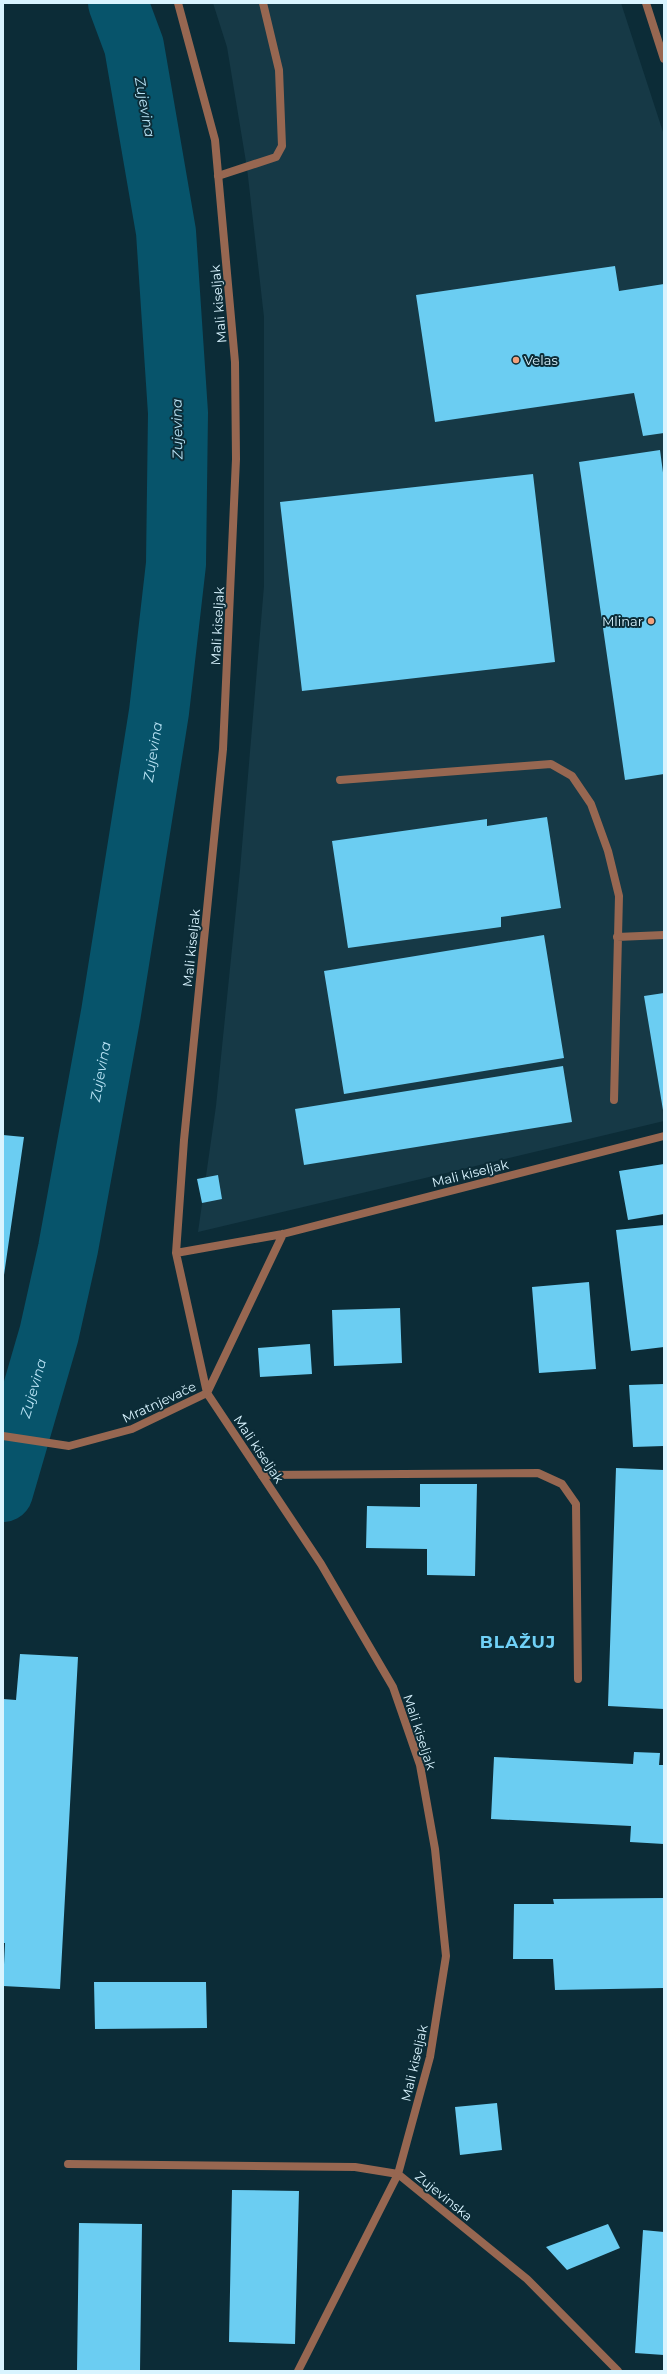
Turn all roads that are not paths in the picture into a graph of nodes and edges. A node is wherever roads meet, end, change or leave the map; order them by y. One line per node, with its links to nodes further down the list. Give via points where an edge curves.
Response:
1 (178, 3): 5 (street, Mali kiseljak, via 216,140)
2 (263, 3): 5 (street, via 279,70 282,146 276,157)
3 (646, 3): 4 (street)
4 (664, 59)
5 (218, 176): 12 (street, Mali kiseljak, via 235,362 236,478 222,749 184,1140)
6 (340, 780): 8 (street, via 551,764 572,776 591,804 608,851 619,896)
7 (664, 935): 8 (street)
8 (617, 937): 9 (street)
9 (614, 1100)
10 (664, 1136): 11 (street, Mali kiseljak)
11 (283, 1234): 12 (street, Mali kiseljak); 13 (street)
12 (176, 1253): 13 (street, Mali kiseljak)
13 (207, 1393): 14 (street, Mratnjevače, via 132,1429 69,1446); 15 (street, Mali kiseljak)
14 (3, 1436)
15 (262, 1475): 16 (street, via 538,1473 562,1484 576,1504); 18 (street, Mali kiseljak, via 321,1564 392,1687 420,1765 435,1849 446,1956 430,2057)
16 (578, 1679)
17 (68, 2164): 18 (street, via 356,2167)
18 (398, 2174): 19 (street, Zujevinska); 20 (street, Zujevinska, via 527,2279)
19 (298, 2371)
20 (618, 2371)

